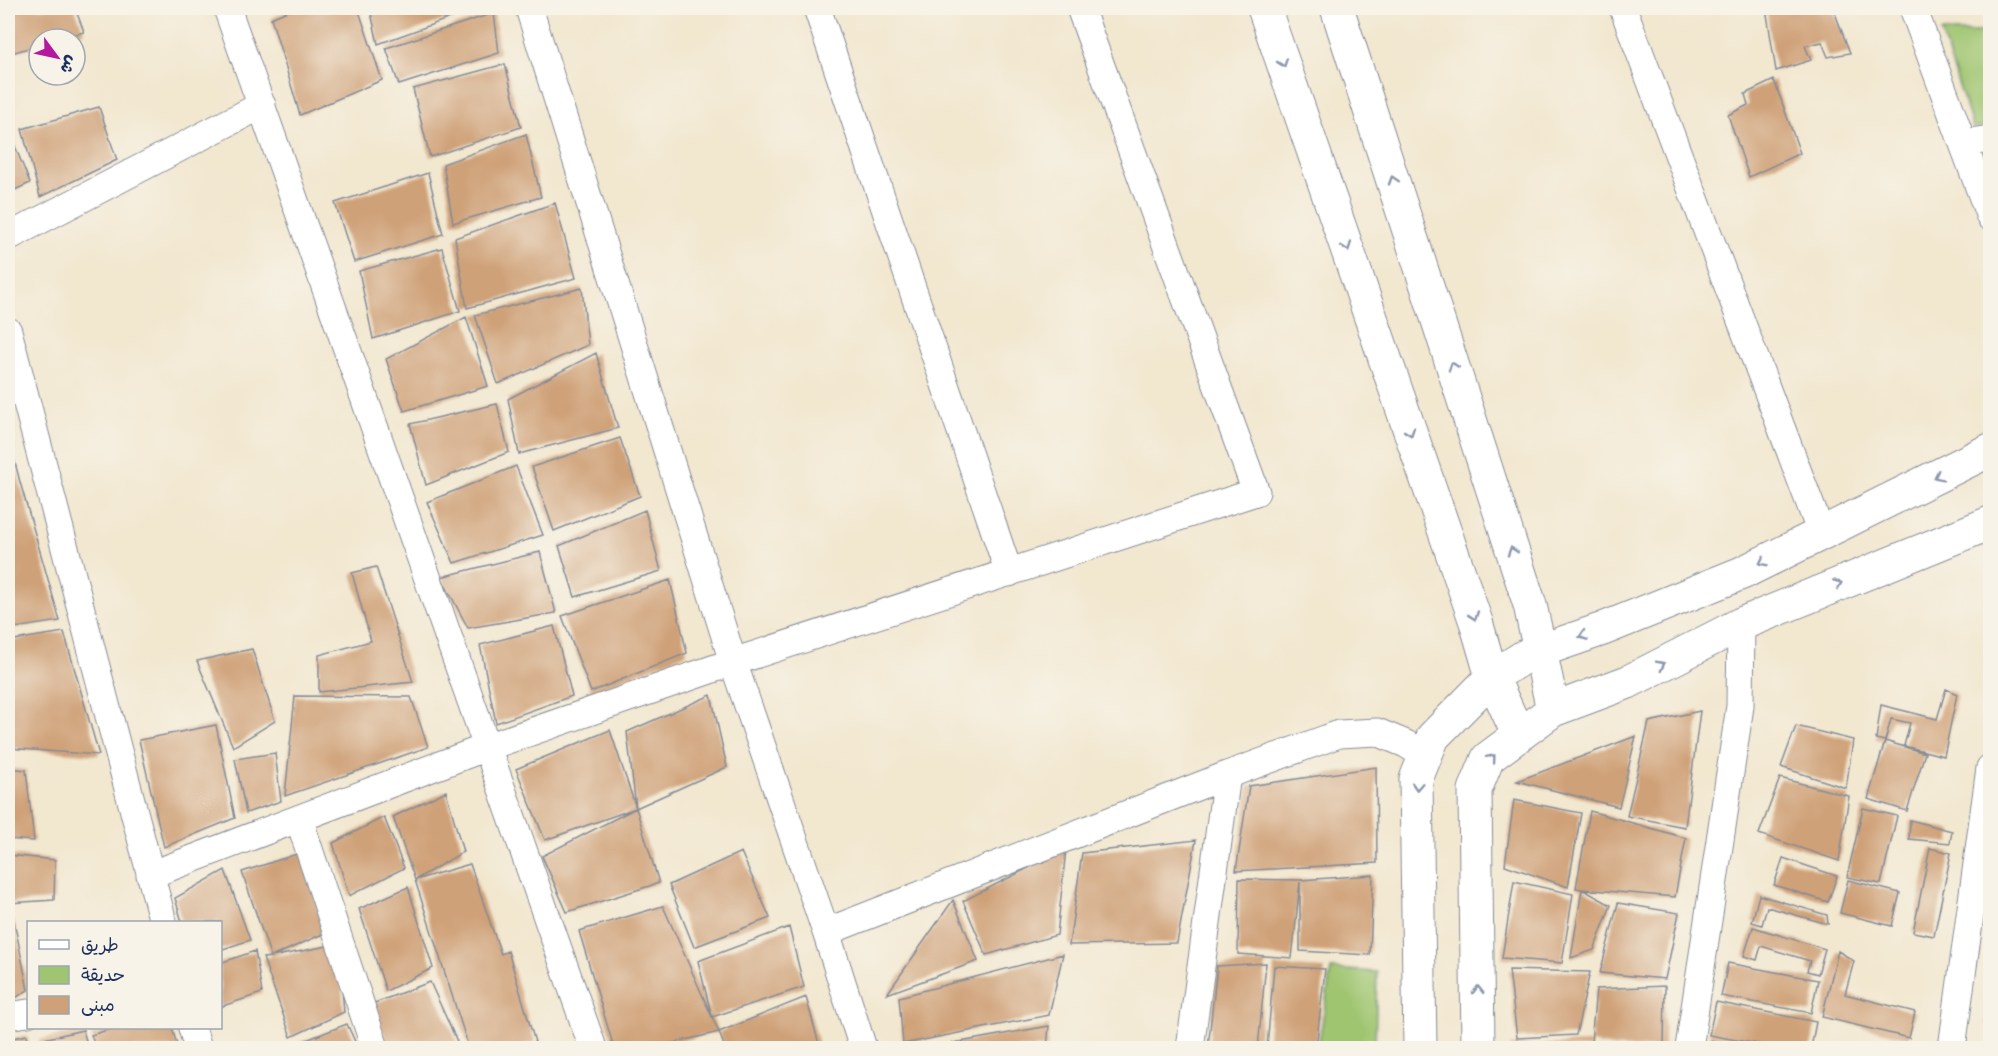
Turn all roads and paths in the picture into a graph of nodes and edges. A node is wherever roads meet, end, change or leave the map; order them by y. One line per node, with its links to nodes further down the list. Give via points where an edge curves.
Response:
1 (227, 8): 9 (street)
2 (817, 8): 18 (street)
3 (1080, 8): 18 (street, via 1256,492)
4 (1264, 8): 22 (street, one-way to 22)
5 (1337, 8): 20 (street, one-way to 5, via 1530,605)
6 (1623, 8): 17 (street)
7 (1913, 8): 11 (street)
8 (533, 9): 21 (street)
9 (261, 105): 13 (street); 25 (street)
10 (1990, 139): 11 (street)
11 (1964, 143): 12 (street)
12 (1990, 217)
13 (8, 237)
14 (8, 330): 30 (street)
15 (1990, 450): 17 (street, one-way to 17)
16 (1990, 523): 19 (street, one-way to 16)
17 (1821, 533): 20 (street, one-way to 20, via 1742,573)
18 (1009, 573): 21 (street)
19 (1741, 624): 23 (street, one-way to 19, via 1628,682); 43 (street, via 1740,706)
20 (1540, 651): 22 (street); 23 (street)
21 (733, 662): 25 (street); 32 (street)
22 (1492, 677): 24 (street); 26 (street, via 1433,736)
23 (1553, 710): 24 (street)
24 (1518, 734): 42 (street, one-way to 24, via 1475,790 1488,758)
25 (487, 747): 29 (street); 38 (street)
26 (1425, 756): 28 (street, via 1377,732 1339,734); 41 (street, one-way to 41, via 1416,779)
27 (1990, 768): 44 (street)
28 (1227, 775): 32 (street); 40 (street)
29 (299, 819): 30 (street); 37 (street)
30 (150, 875): 31 (street)
31 (163, 921)
32 (826, 932): 39 (street)
33 (27, 1013): 34 (street)
34 (8, 1016)
35 (192, 1029): 36 (street)
36 (198, 1048)
37 (375, 1048)
38 (593, 1048)
39 (863, 1048)
40 (1190, 1048)
41 (1420, 1048)
42 (1479, 1048)
43 (1689, 1048)
44 (1952, 1048)

